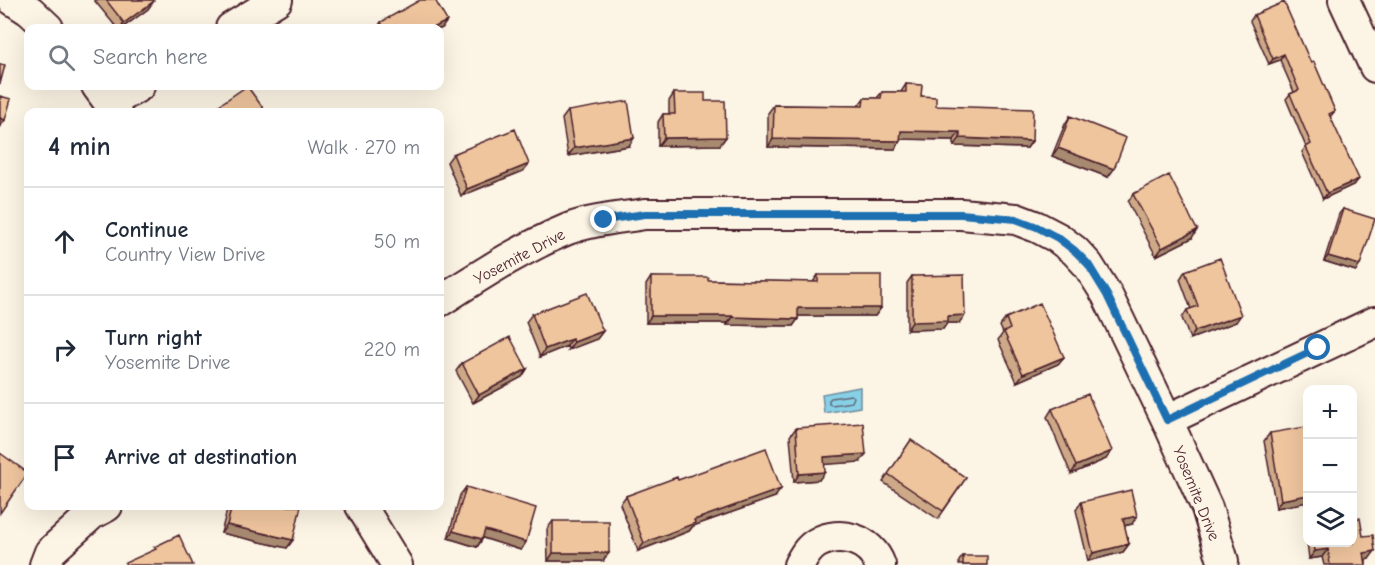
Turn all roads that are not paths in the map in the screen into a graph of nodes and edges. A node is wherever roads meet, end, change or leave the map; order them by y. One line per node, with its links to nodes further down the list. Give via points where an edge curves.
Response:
1 (13, 0): 4 (street)
2 (278, 0): 5 (street)
3 (1344, 0): 6 (street)
4 (44, 24)
5 (238, 24)
6 (1375, 67)
7 (130, 90): 8 (street)
8 (108, 100)
9 (444, 298): 11 (street, Yosemite Drive, via 507,258 570,228 645,214 961,214 1016,219 1058,238 1088,264)
10 (1375, 322): 11 (street)
11 (1167, 420): 14 (street, Yosemite Drive, via 1207,508)
12 (100, 510): 15 (street, via 50,552)
13 (363, 510): 16 (street)
14 (1225, 564)
15 (45, 565)
16 (397, 565)
17 (799, 565): 18 (street, via 815,544 843,536 869,548)
18 (880, 565)

